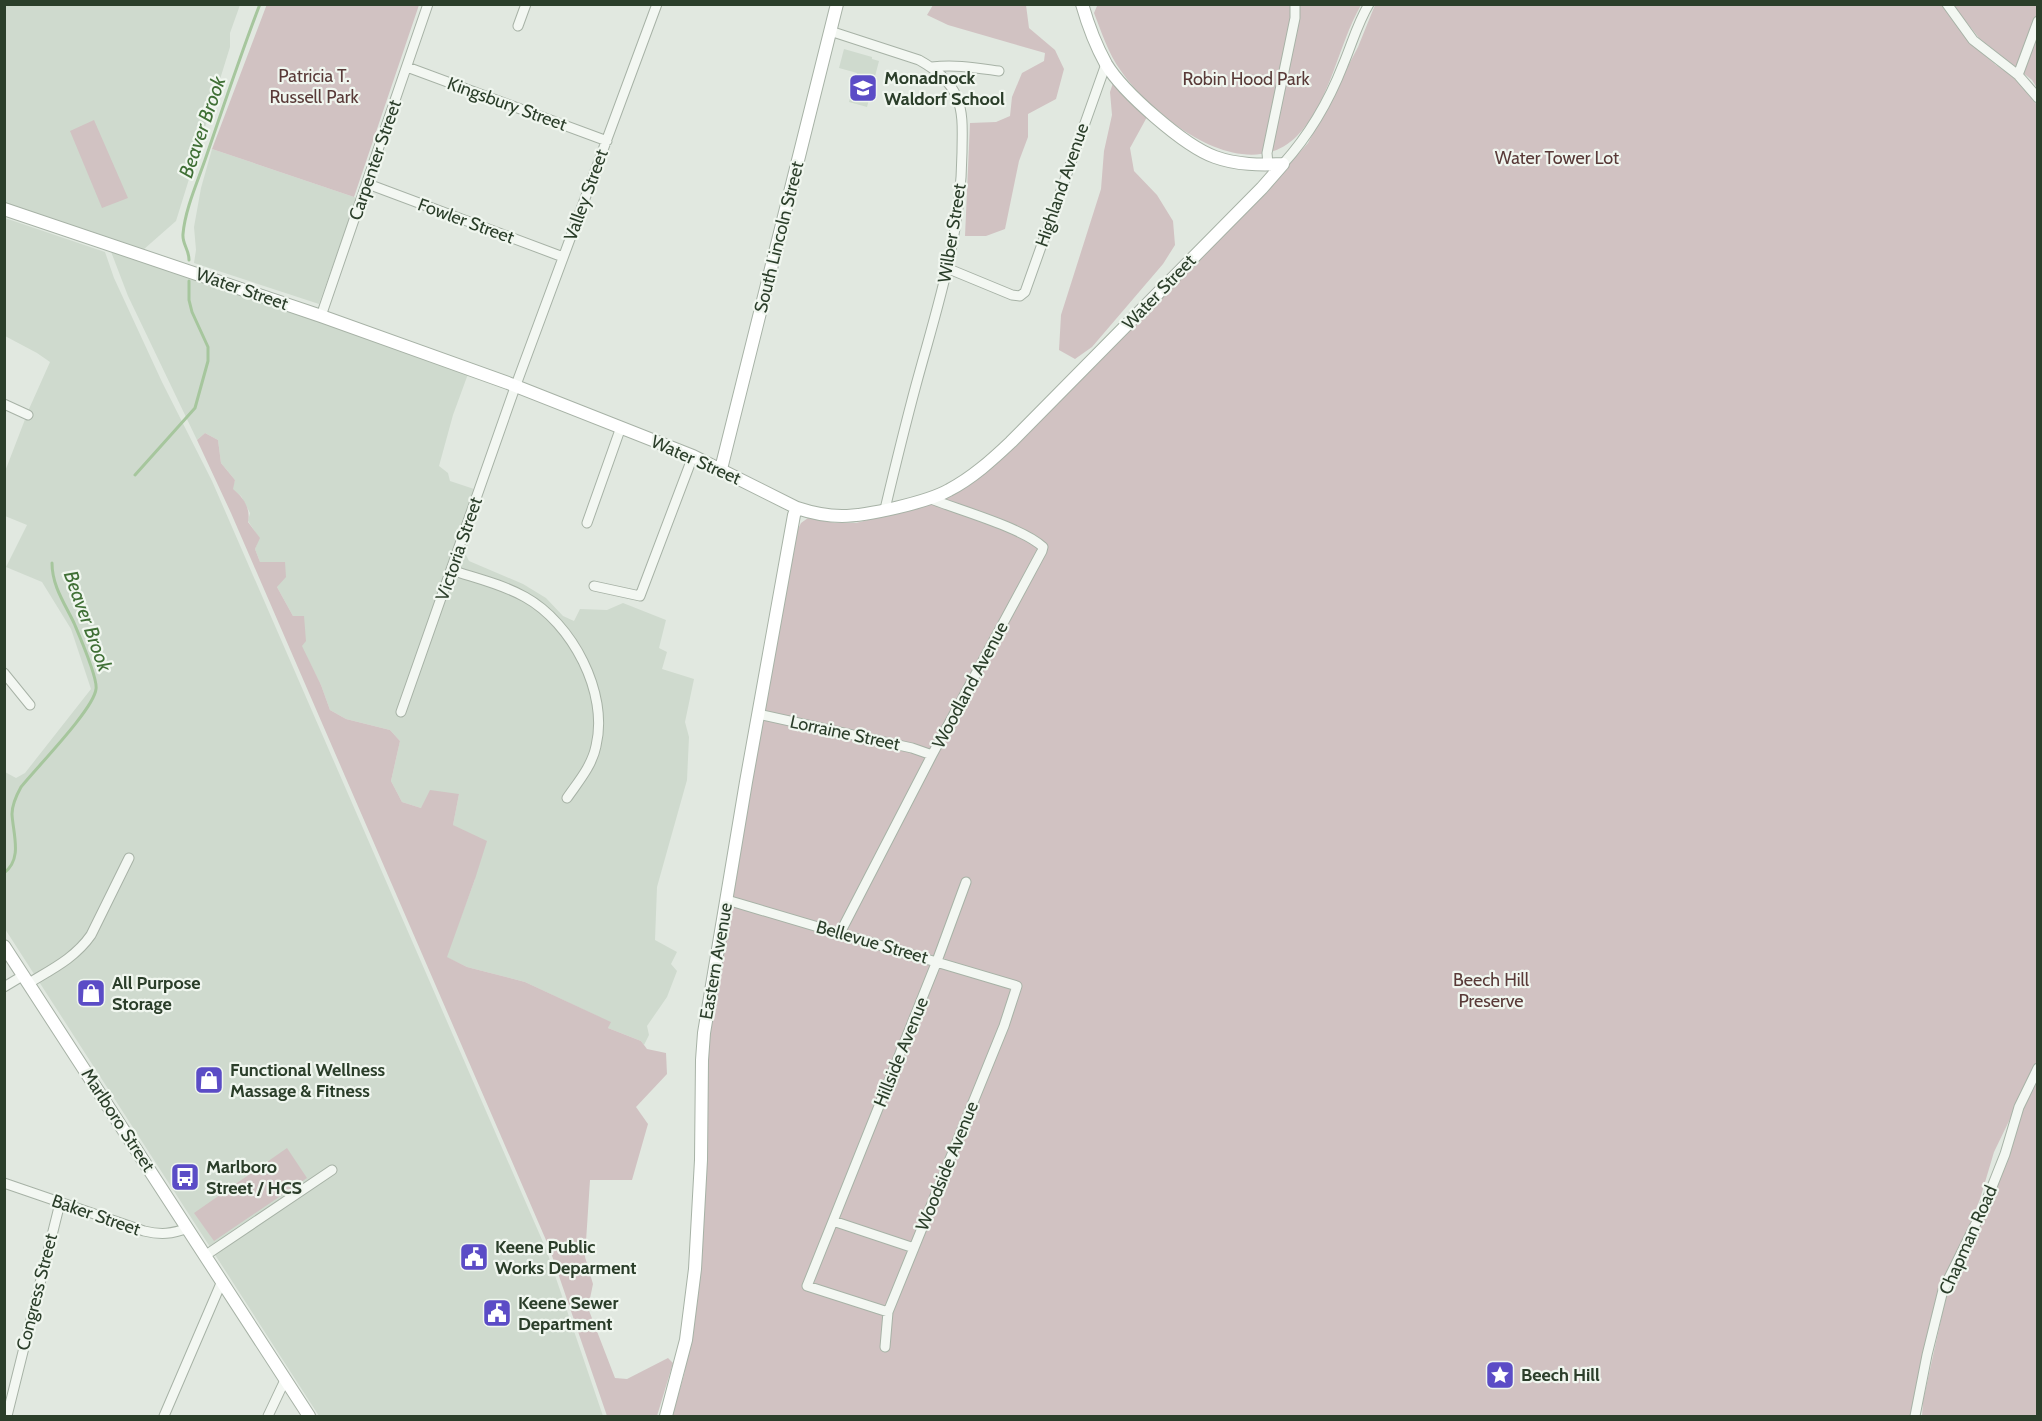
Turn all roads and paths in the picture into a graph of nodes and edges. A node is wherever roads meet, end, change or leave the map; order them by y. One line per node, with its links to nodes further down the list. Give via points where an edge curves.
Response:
1 (428, 4): 13 (street, Carpenter Street)
2 (526, 4): 10 (street)
3 (657, 4): 18 (street, Valley Street)
4 (1082, 4): 12 (street)
5 (1295, 4): 19 (street)
6 (1369, 4): 20 (street, via 1316,122)
7 (1947, 4): 16 (street, via 1973,40)
8 (834, 6): 11 (street, South Lincoln Street)
9 (2037, 21): 16 (street)
10 (518, 26)
11 (830, 31): 14 (street, Wilber Street); 31 (street, South Lincoln Street)
12 (1106, 64): 19 (street, via 1140,102 1199,150 1229,161); 24 (street, Highland Avenue, via 1025,292 1020,296 1010,294)
13 (406, 67): 18 (street, Kingsbury Street); 21 (street, Carpenter Street)
14 (932, 67): 15 (street); 24 (street, Wilber Street, via 957,97 962,128 960,198)
15 (999, 71)
16 (2018, 75): 17 (street)
17 (2037, 98)
18 (607, 141): 23 (street, Valley Street)
19 (1268, 164): 20 (street)
20 (1283, 164): 32 (street, Water Street, via 1011,442 964,481)
21 (368, 184): 23 (street, Fowler Street); 25 (street, Carpenter Street)
22 (4, 209): 25 (street, Water Street)
23 (563, 257): 26 (street, Valley Street)
24 (949, 269): 34 (street, Wilber Street)
25 (321, 316): 26 (street, Water Street)
26 (516, 387): 29 (street, Water Street); 36 (street, Victoria Street)
27 (4, 404): 28 (street)
28 (28, 415)
29 (621, 426): 30 (street, Water Street); 35 (street)
30 (693, 456): 31 (street, Water Street); 37 (street, via 640,596)
31 (721, 469): 33 (street, Water Street)
32 (931, 499): 34 (street, Water Street); 42 (street, Woodland Avenue, via 1009,529 1043,547)
33 (797, 508): 34 (street, Water Street, via 842,516); 41 (street, Eastern Avenue)
34 (885, 509)
35 (587, 524)
36 (451, 570): 40 (street, Victoria Street); 43 (street, via 525,597 545,611 569,638 584,664 595,690 599,731 591,761)
37 (594, 586)
38 (4, 673): 39 (street)
39 (30, 705)
40 (401, 712)
41 (758, 714): 42 (street, Lorraine Street); 46 (street, Eastern Avenue)
42 (932, 755): 47 (street, Woodland Avenue)
43 (567, 798)
44 (129, 858): 50 (street, via 84,945 69,959)
45 (966, 882): 49 (street, Hillside Avenue)
46 (727, 900): 47 (street, Bellevue Street); 69 (street, Eastern Avenue, via 704,1033 701,1160 690,1315)
47 (840, 933): 49 (street, Bellevue Street)
48 (4, 946): 50 (street, Marlboro Street)
49 (937, 961): 51 (street, Bellevue Street); 57 (street, Hillside Avenue)
50 (26, 979): 52 (street); 58 (street, Marlboro Street)
51 (1017, 986): 59 (street, Woodside Avenue)
52 (4, 987)
53 (2037, 1068): 70 (street, Chapman Road, via 1984,1207 1943,1290)
54 (332, 1170): 60 (street)
55 (4, 1183): 56 (street, Baker Street)
56 (60, 1203): 58 (street, Baker Street, via 144,1232 166,1234); 65 (street, Congress Street)
57 (833, 1221): 59 (street); 62 (street, Hillside Avenue, via 807,1286)
58 (188, 1228): 60 (street, Marlboro Street)
59 (914, 1248): 62 (street, Woodside Avenue)
60 (206, 1255): 61 (street, Marlboro Street)
61 (222, 1281): 64 (street, Marlboro Street); 66 (street)
62 (888, 1312): 63 (street, Woodside Avenue)
63 (885, 1347)
64 (285, 1380): 67 (street); 68 (street, Marlboro Street)
65 (8, 1416)
66 (164, 1416)
67 (268, 1416)
68 (309, 1416)
69 (666, 1416)
70 (1916, 1416)

